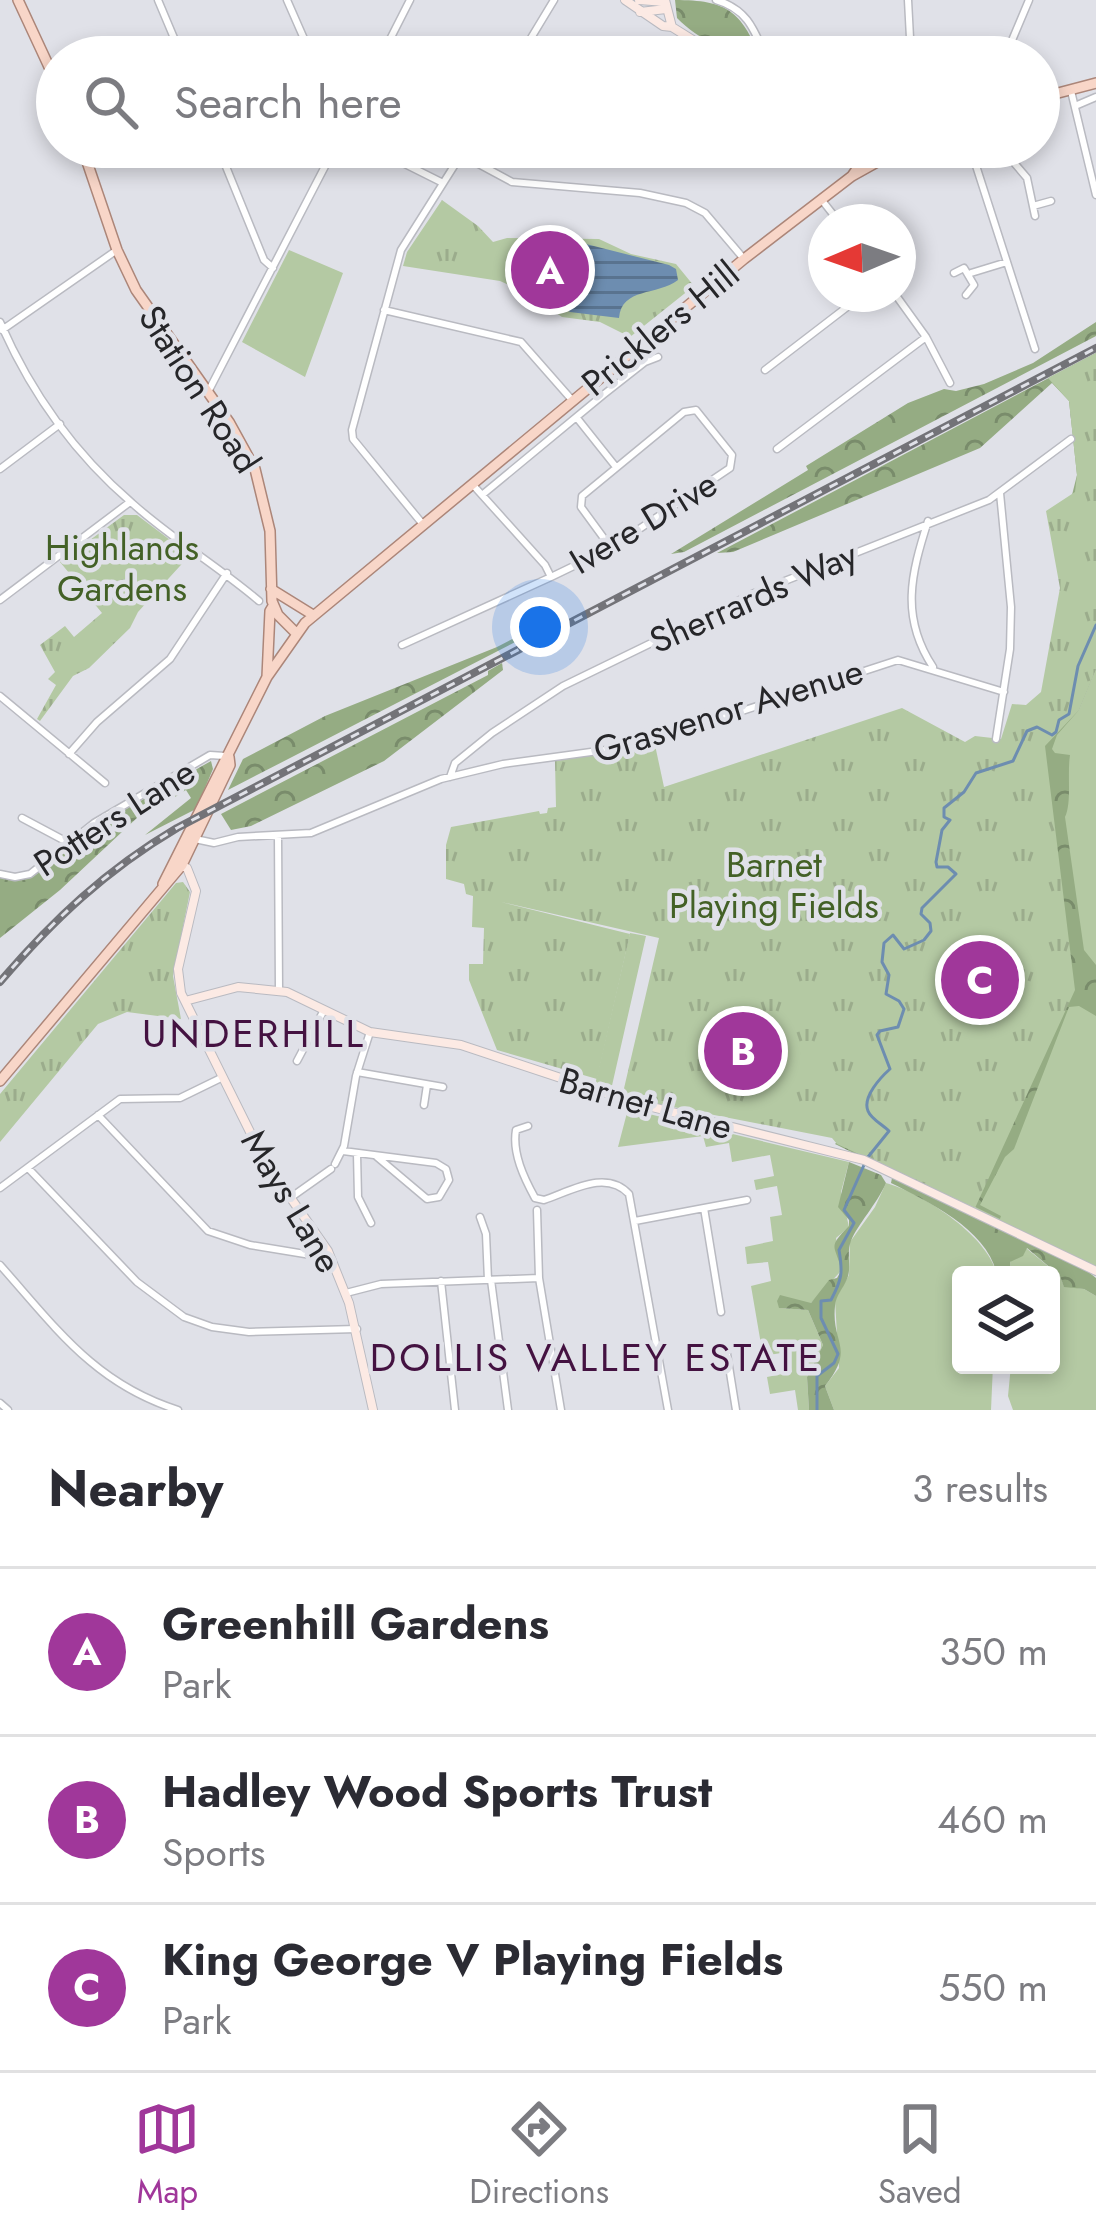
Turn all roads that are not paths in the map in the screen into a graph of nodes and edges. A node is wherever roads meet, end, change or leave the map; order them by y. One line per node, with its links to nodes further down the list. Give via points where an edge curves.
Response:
1 (18, 0): 23 (main road)
2 (158, 0): 15 (street)
3 (287, 0): 16 (street)
4 (410, 0): 17 (street)
5 (554, 0): 18 (street)
6 (625, 0): 13 (street)
7 (639, 0): 12 (street)
8 (716, 0): 11 (street)
9 (908, 0): 21 (street)
10 (1029, 0): 22 (street)
11 (736, 3): 20 (street)
12 (665, 4): 13 (street); 14 (street)
13 (640, 12): 14 (street)
14 (672, 27): 19 (street)
15 (173, 36)
16 (303, 36)
17 (392, 36)
18 (533, 36)
19 (686, 36)
20 (756, 36)
21 (910, 36)
22 (1014, 36)
23 (36, 39)
24 (1096, 83): 25 (main road)
25 (1071, 91): 26 (main road); 28 (street)
26 (1060, 93)
27 (1096, 97): 28 (street)
28 (1075, 106): 39 (street)
29 (89, 168): 45 (main road, Station Road)
30 (227, 168): 48 (street)
31 (324, 168): 48 (street)
32 (413, 168): 38 (street)
33 (454, 168): 38 (street)
34 (490, 168): 46 (street, via 512,182 686,202)
35 (864, 168): 40 (main road, Pricklers Hill)
36 (977, 168): 47 (street)
37 (1018, 168): 43 (street)
38 (445, 184): 52 (street, via 401,250)
39 (1096, 195)
40 (821, 199): 42 (street); 46 (main road, Pricklers Hill)
41 (1051, 201): 43 (street)
42 (825, 204)
43 (1033, 206): 44 (street)
44 (1035, 216)
45 (117, 250): 55 (street); 62 (main road, Station Road)
46 (744, 259): 60 (main road, Pricklers Hill)
47 (1007, 262): 50 (street); 57 (street)
48 (273, 268): 62 (street)
49 (954, 273): 50 (street)
50 (970, 273): 51 (street, via 974,285)
51 (966, 295)
52 (384, 310): 64 (street, via 521,343); 78 (street, via 351,435)
53 (841, 312): 59 (street)
54 (908, 312): 56 (street)
55 (1, 328): 66 (street)
56 (926, 337): 61 (street); 69 (street)
57 (1035, 349)
58 (658, 357): 63 (street)
59 (765, 370)
60 (593, 383): 63 (street); 64 (main road, Pricklers Hill)
61 (950, 383)
62 (208, 392): 82 (main road, Station Road, via 255,469)
63 (603, 395): 65 (street)
64 (572, 400): 67 (main road, Pricklers Hill)
65 (576, 417): 70 (street); 71 (street)
66 (60, 424): 72 (street); 76 (street)
67 (526, 438): 70 (street); 73 (main road, Pricklers Hill)
68 (1071, 439): 74 (street, Sherrards Way)
69 (777, 449)
70 (537, 450): 75 (street)
71 (616, 467): 79 (street, via 580,502); 79 (street, Ivere Drive, via 692,409 733,464)
72 (0, 469)
73 (470, 483): 75 (street); 78 (main road, Pricklers Hill)
74 (1000, 494): 77 (street, Sherrards Way); 91 (street, via 1011,608)
75 (482, 495): 81 (street)
76 (130, 502): 80 (street); 83 (street)
77 (928, 521): 89 (street, via 910,599 916,636); 96 (street, Sherrards Way, via 563,686 492,734)
78 (422, 522): 86 (main road, Pricklers Hill)
79 (611, 548): 81 (street, Ivere Drive)
80 (227, 573): 84 (street); 94 (street, via 170,658)
81 (551, 578): 88 (street, Ivere Drive)
82 (272, 589): 85 (main road, Station Road); 86 (main road)
83 (0, 600)
84 (259, 601)
85 (273, 606): 87 (main road); 90 (main road, Station Road)
86 (313, 615): 87 (main road, Pricklers Hill)
87 (296, 633): 90 (main road, Pricklers Hill)
88 (402, 645)
89 (935, 670): 91 (street, Grasvenor Avenue); 96 (street, Grasvenor Avenue, via 883,663 634,746)
90 (267, 676): 95 (main road)
91 (1004, 692): 93 (street)
92 (0, 696): 94 (street)
93 (996, 739)
94 (69, 754): 97 (street)
95 (229, 757): 100 (main road); 101 (street, Potters Lane, via 206,757)
96 (450, 777): 99 (street, via 327,827)
97 (105, 783)
98 (22, 818): 101 (street)
99 (278, 836): 100 (street); 104 (street)
100 (192, 837): 102 (main road)
101 (69, 843): 103 (street, Potters Lane, via 30,874)
102 (177, 866): 105 (street, via 196,895 178,969); 111 (main road)
103 (0, 874)
104 (279, 990): 105 (street, Barnet Lane, via 238,987); 106 (street, Barnet Lane)
105 (185, 1001): 110 (street, Mays Lane)
106 (323, 1010): 107 (street, Barnet Lane); 108 (street)
107 (370, 1032): 109 (street); 131 (street, Barnet Lane, via 461,1045 636,1103 867,1162)
108 (297, 1061)
109 (357, 1072): 112 (street); 117 (street)
110 (221, 1078): 115 (street, via 180,1098 120,1099); 122 (street, Mays Lane)
111 (0, 1081)
112 (427, 1085): 113 (street); 114 (street)
113 (443, 1087)
114 (424, 1105)
115 (98, 1115): 120 (street); 129 (street, via 208,1232 311,1255)
116 (528, 1126): 127 (street, via 514,1135 537,1199 610,1181 629,1195)
117 (343, 1151): 118 (street); 122 (street)
118 (357, 1154): 119 (street); 128 (street, via 358,1197)
119 (376, 1156): 119 (street, via 440,1164 449,1180 440,1197 428,1199)
120 (28, 1168): 121 (street); 137 (street, via 137,1282 184,1317 249,1332)
121 (0, 1188)
122 (290, 1198): 129 (street, Mays Lane)
123 (747, 1200): 124 (street)
124 (704, 1208): 127 (street); 136 (street)
125 (537, 1210): 132 (street)
126 (480, 1217): 133 (street)
127 (635, 1221): 146 (street)
128 (371, 1223)
129 (328, 1251): 135 (street, Mays Lane)
130 (0, 1265): 141 (street, via 96,1370)
131 (1096, 1271)
132 (539, 1278): 133 (street); 145 (street)
133 (489, 1280): 134 (street); 144 (street)
134 (441, 1281): 135 (street); 143 (street)
135 (346, 1293): 137 (street, Mays Lane)
136 (722, 1312)
137 (357, 1329): 142 (street, Mays Lane)
138 (727, 1354): 147 (street)
139 (0, 1403): 140 (street)
140 (8, 1410)
141 (178, 1410)
142 (373, 1410)
143 (455, 1410)
144 (508, 1410)
145 (561, 1410)
146 (668, 1410)
147 (736, 1410)

